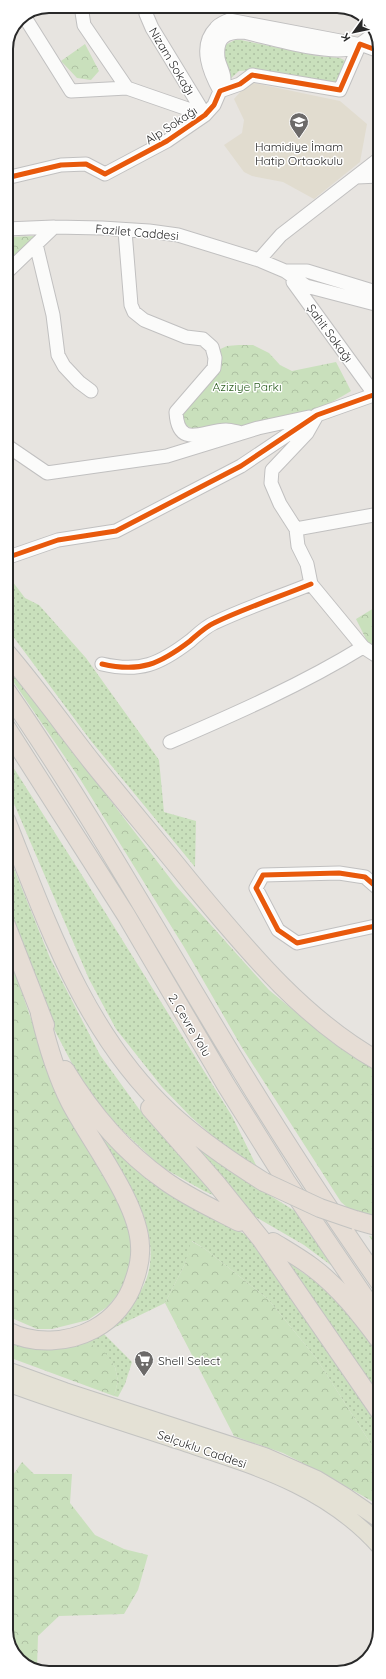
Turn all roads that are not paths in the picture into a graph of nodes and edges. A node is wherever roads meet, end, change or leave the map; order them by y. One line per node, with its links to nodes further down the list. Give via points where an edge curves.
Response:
1 (82, 13): 7 (street, via 84,25)
2 (146, 13): 9 (street, Nizam Sokağı, via 152,28)
3 (27, 21): 7 (street, via 71,91)
4 (370, 36): 5 (street)
5 (360, 44): 6 (street); 8 (street, via 340,90 252,75 240,84); 8 (street, via 350,50 325,50 243,32 230,32 224,35 219,43 218,58 224,80)
6 (373, 49)
7 (127, 88): 9 (street)
8 (220, 91): 9 (street, Alp Sokağı, via 214,105)
9 (205, 115): 11 (street, Alp Sokağı, via 167,141 105,174 86,164 62,165)
10 (373, 163): 13 (street)
11 (13, 176)
12 (373, 176): 13 (street)
13 (357, 177): 18 (street, via 282,235)
14 (54, 227): 15 (street, Fazilet Caddesi); 16 (street, Fazilet Caddesi); 17 (street)
15 (13, 229)
16 (125, 231): 18 (street, Fazilet Caddesi, via 178,235); 27 (street, via 131,305 134,312 144,320 186,337 203,339 212,347 215,358 214,368 176,412 177,423 183,433 195,436 226,430)
17 (36, 244): 19 (street); 24 (street, via 53,315 58,355 64,366 79,382)
18 (260, 260): 20 (street, Fazilet Caddesi)
19 (13, 266)
20 (286, 271): 21 (street, via 307,271); 22 (street, via 306,286); 23 (street, Şahit Sokağı)
21 (373, 291)
22 (373, 303)
23 (373, 389)
24 (91, 390)
25 (373, 395): 26 (street)
26 (317, 415): 27 (street); 30 (street, via 307,433 272,470 270,483); 31 (street, via 241,466 116,531 58,540)
27 (242, 433): 28 (street, via 167,456 47,473)
28 (13, 450)
29 (373, 515): 30 (street)
30 (296, 529): 32 (street, via 298,546 307,564)
31 (13, 556)
32 (311, 584): 33 (street); 36 (street, via 213,624 157,662 137,668)
33 (363, 647): 34 (street); 39 (street, via 246,708)
34 (373, 653)
35 (13, 661): 46 (highway, via 112,786 260,963 322,1021 345,1040)
36 (102, 664)
37 (13, 700): 50 (highway, 2. Çevre Yolu, via 128,880 277,1128)
38 (13, 738): 51 (highway, 2. Çevre Yolu, via 126,915 286,1180)
39 (170, 742)
40 (13, 838): 45 (highway, via 66,964 89,1010)
41 (373, 884): 42 (street, via 365,877 338,873 263,875 256,888 278,930 297,943)
42 (373, 926)
43 (13, 943): 44 (highway)
44 (40, 1014): 47 (highway, via 51,1042 76,1087 126,1149 165,1181); 53 (highway, via 47,1044 64,1089 135,1218 140,1258 131,1290 123,1304 96,1328 81,1336 54,1340 31,1340)
45 (115, 1049): 48 (highway, bridge, via 168,1112 212,1148 264,1182 320,1208); 56 (highway, via 140,1096 216,1183 261,1240)
46 (373, 1058)
47 (239, 1222)
48 (373, 1225)
49 (273, 1242): 52 (highway, via 314,1268 355,1308)
50 (373, 1272)
51 (373, 1310)
52 (373, 1331)
53 (13, 1333)
54 (13, 1372): 57 (main road, Selçuklu Caddesi, via 265,1456 317,1479)
55 (13, 1385): 58 (main road, Selçuklu Caddesi, via 244,1463 309,1490 352,1519)
56 (373, 1402)
57 (373, 1515)
58 (373, 1541)

